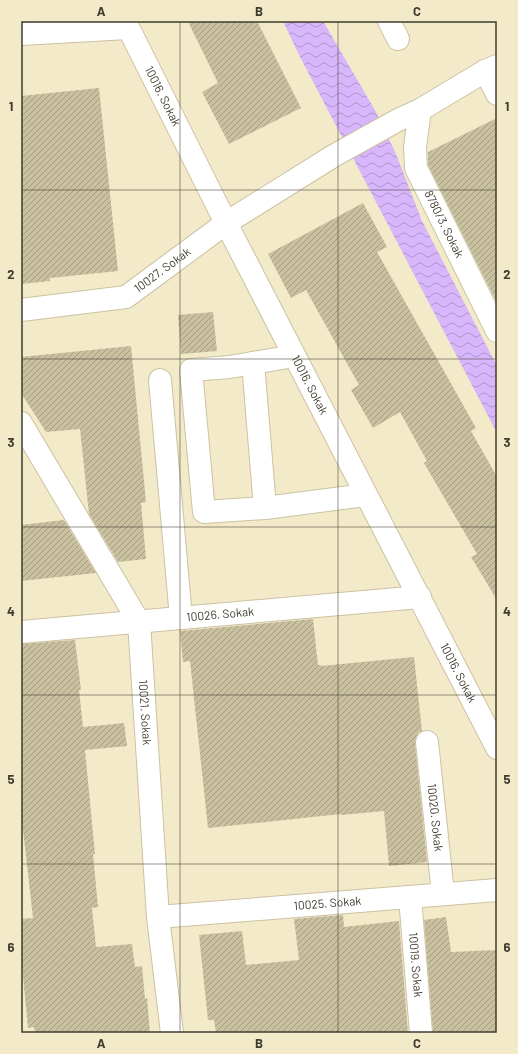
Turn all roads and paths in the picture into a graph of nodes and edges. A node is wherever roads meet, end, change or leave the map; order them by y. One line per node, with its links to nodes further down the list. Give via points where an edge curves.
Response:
1 (126, 24): 2 (street); 6 (street, 10016. Sokak)
2 (21, 34)
3 (491, 69): 4 (street); 5 (street, 10027. Sokak)
4 (497, 94)
5 (420, 110): 6 (street, 10027. Sokak, via 336,155); 8 (street, 8780/3. Sokak, via 415,147 416,168)
6 (226, 223): 7 (street, 10027. Sokak, via 126,297); 9 (street, 10016. Sokak)
7 (21, 310)
8 (497, 331)
9 (294, 356): 10 (street); 13 (street, 10016. Sokak)
10 (254, 363): 14 (street); 14 (street, via 191,370 204,512)
11 (160, 380): 16 (street)
12 (21, 423): 17 (street, 10021. Sokak)
13 (366, 495): 14 (street); 15 (street, 10016. Sokak)
14 (265, 508)
15 (420, 597): 16 (street, 10026. Sokak); 20 (street, 10016. Sokak)
16 (181, 618): 17 (street, 10026. Sokak)
17 (139, 622): 18 (street, 10026. Sokak); 24 (street, 10021. Sokak)
18 (21, 632)
19 (427, 742): 22 (street, 10020. Sokak)
20 (497, 748)
21 (497, 890): 22 (street, 10025. Sokak)
22 (443, 894): 23 (street, 10025. Sokak)
23 (410, 897): 24 (street, 10025. Sokak); 26 (street, 10019. Sokak)
24 (158, 917): 25 (street, 10021. Sokak)
25 (172, 1033)
26 (421, 1033)

